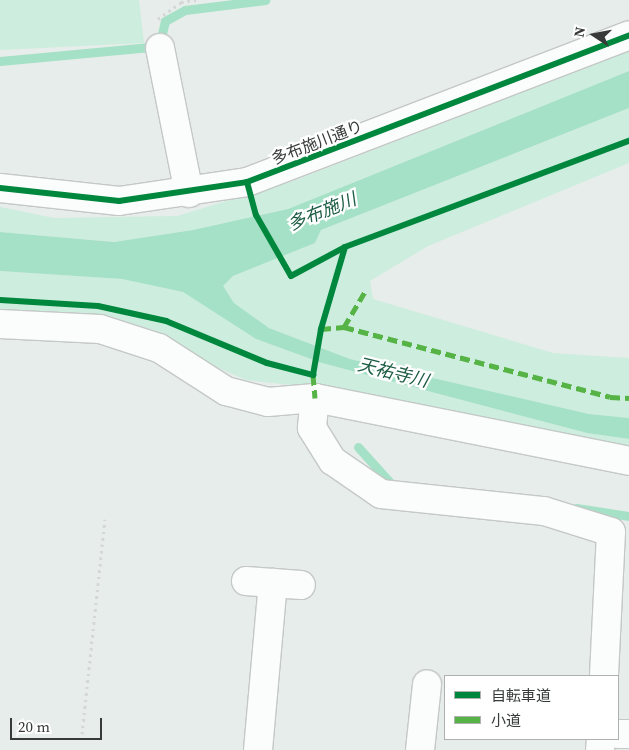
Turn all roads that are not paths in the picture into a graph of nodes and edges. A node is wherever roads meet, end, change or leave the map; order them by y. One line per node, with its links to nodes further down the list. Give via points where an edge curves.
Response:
1 (629, 35): 4 (street, 多布施川通り, via 278,172 247,182)
2 (160, 48): 4 (street)
3 (0, 188): 4 (street, 多布施川通り, via 119,201)
4 (189, 193)
5 (0, 324): 6 (street, via 100,329 159,348 226,391 268,402)
6 (314, 386): 7 (street); 9 (street, via 312,428 333,462 381,494 544,511 611,532)
7 (629, 461)
8 (301, 585): 11 (street, via 260,582)
9 (604, 675)
10 (427, 684): 12 (street)
11 (258, 750)
12 (420, 750)

